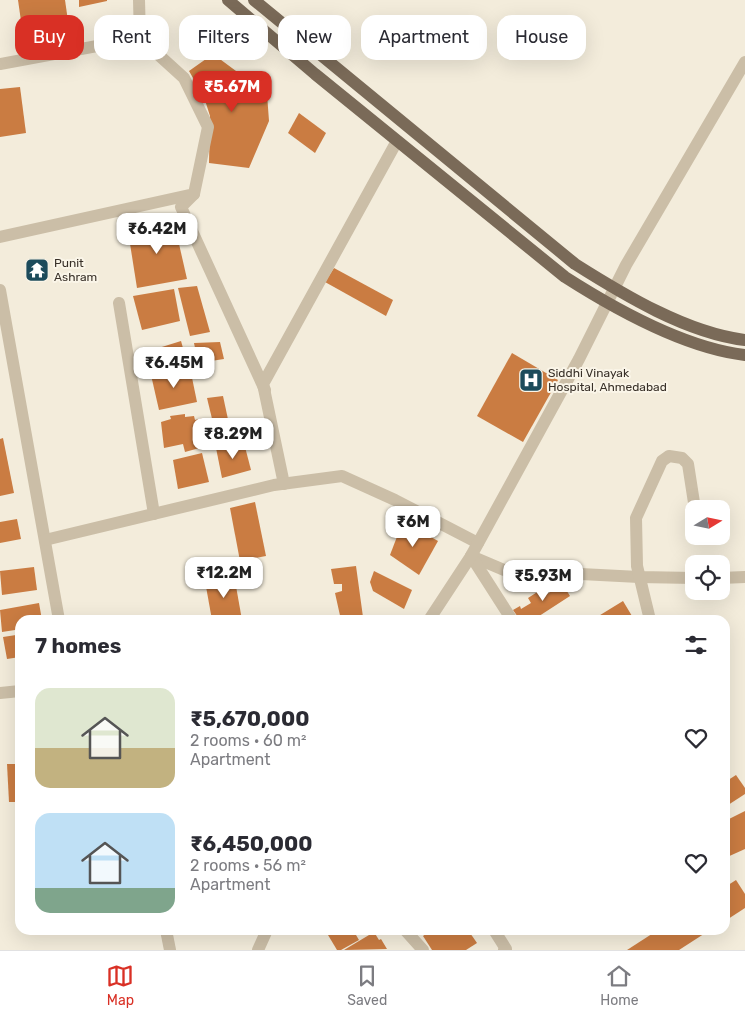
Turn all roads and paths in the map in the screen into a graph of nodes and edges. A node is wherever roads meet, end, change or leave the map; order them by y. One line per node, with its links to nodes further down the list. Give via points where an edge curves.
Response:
1 (139, 0): 4 (street)
2 (228, 0): 9 (main road)
3 (254, 0): 12 (main road, via 575,264)
4 (139, 15)
5 (94, 47): 8 (street)
6 (164, 60): 10 (street, via 184,78 208,127)
7 (745, 62): 12 (street)
8 (0, 64)
9 (397, 141): 15 (main road, via 565,277); 18 (street, via 263,384)
10 (194, 194): 11 (street); 18 (street, via 180,207)
11 (0, 237)
12 (614, 288): 15 (street); 16 (main road, via 672,318 726,338)
13 (0, 290): 22 (street)
14 (119, 303): 21 (street)
15 (606, 303): 17 (main road, via 667,332 723,352); 23 (street, via 579,359)
16 (745, 340)
17 (745, 355)
18 (264, 390): 19 (street)
19 (284, 484): 21 (street); 23 (street, via 342,476)
20 (694, 500): 25 (street, via 688,464 682,458 669,456 662,461 636,518)
21 (154, 514): 22 (street)
22 (45, 540): 29 (street)
23 (478, 543): 24 (street)
24 (471, 556): 25 (street, via 504,570); 30 (street); 31 (street)
25 (640, 577): 27 (street); 32 (street)
26 (745, 577): 28 (street)
27 (685, 578)
28 (730, 578)
29 (58, 615)
30 (431, 615)
31 (509, 615)
32 (649, 615)
33 (15, 692): 34 (street)
34 (0, 693)
35 (167, 935): 39 (street)
36 (266, 935): 40 (street)
37 (410, 935): 41 (street)
38 (497, 935): 42 (street, via 506,948)
39 (170, 950)
40 (258, 950)
41 (423, 950)
42 (504, 950)

